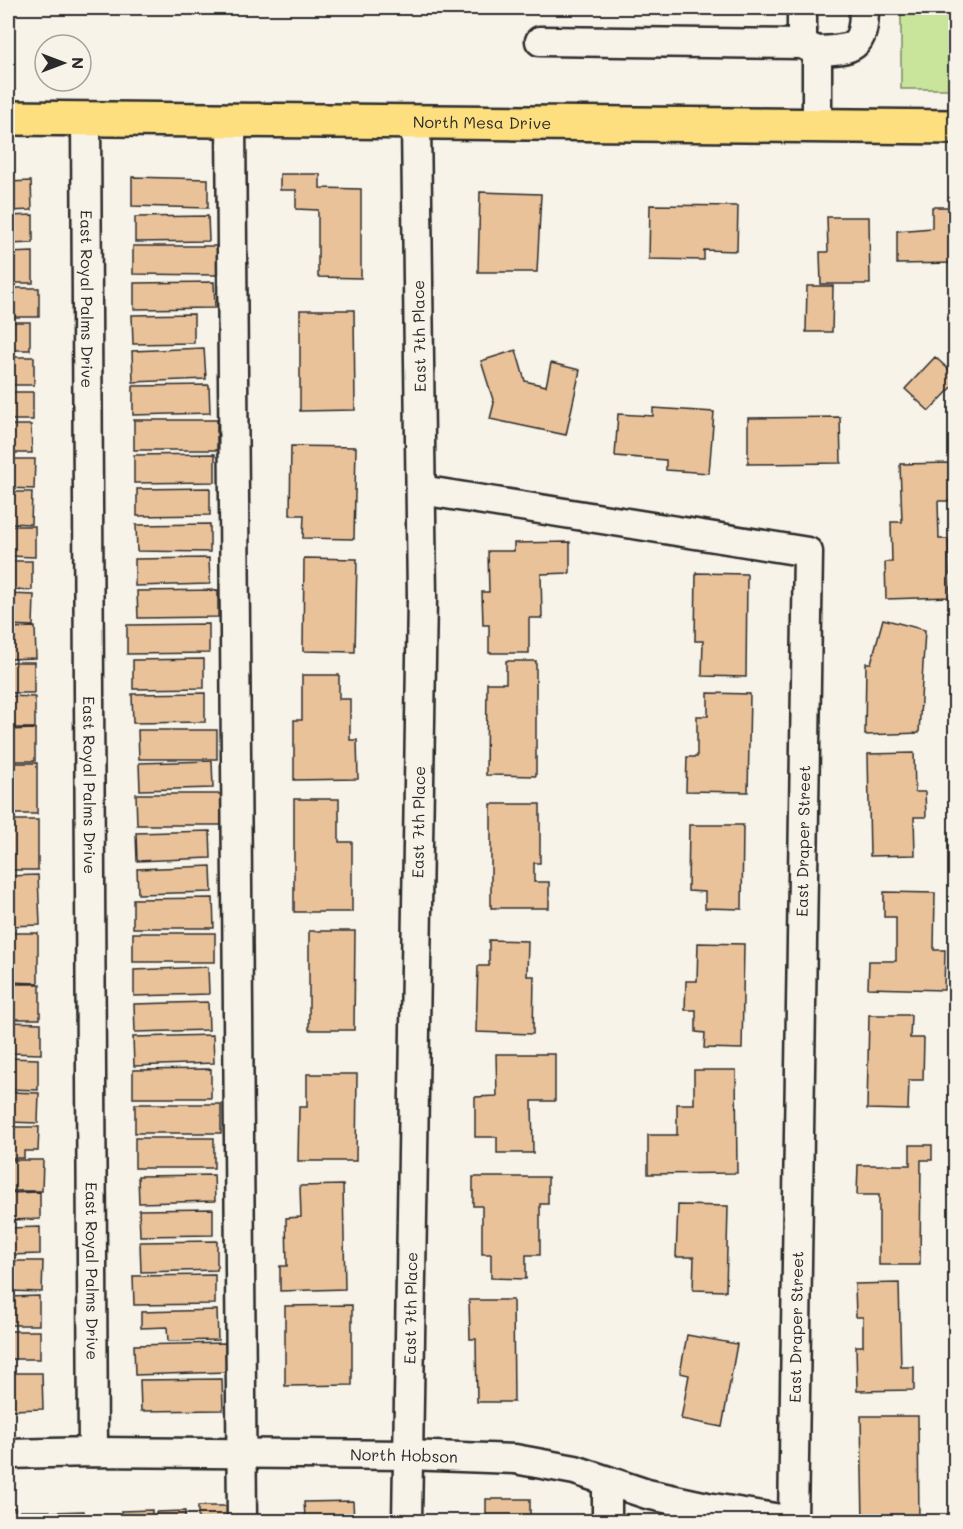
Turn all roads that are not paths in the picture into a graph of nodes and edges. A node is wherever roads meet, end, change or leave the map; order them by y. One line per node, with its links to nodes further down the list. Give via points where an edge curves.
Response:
1 (802, 8): 4 (street)
2 (864, 8): 4 (street, via 860,35 853,47)
3 (540, 42): 4 (street)
4 (809, 47): 9 (street)
5 (8, 118): 6 (main road, North Mesa Drive)
6 (86, 119): 7 (main road, North Mesa Drive); 12 (street, East Royal Palms Drive)
7 (231, 120): 8 (main road, North Mesa Drive); 13 (street)
8 (416, 123): 9 (main road, North Mesa Drive); 11 (street, East 7th Place)
9 (817, 126): 10 (main road, North Mesa Drive)
10 (956, 127)
11 (421, 490): 15 (street, East 7th Place); 20 (street, East Draper Street, via 808,552)
12 (93, 1452): 13 (street, North Hobson); 14 (street, North Hobson)
13 (242, 1453): 15 (street, North Hobson); 17 (street)
14 (8, 1454)
15 (407, 1455): 16 (street, North Hobson, via 515,1459); 18 (street, East 7th Place)
16 (607, 1480): 19 (street); 20 (street, North Hobson, via 647,1494)
17 (242, 1521)
18 (407, 1521)
19 (607, 1521)
20 (793, 1521)

